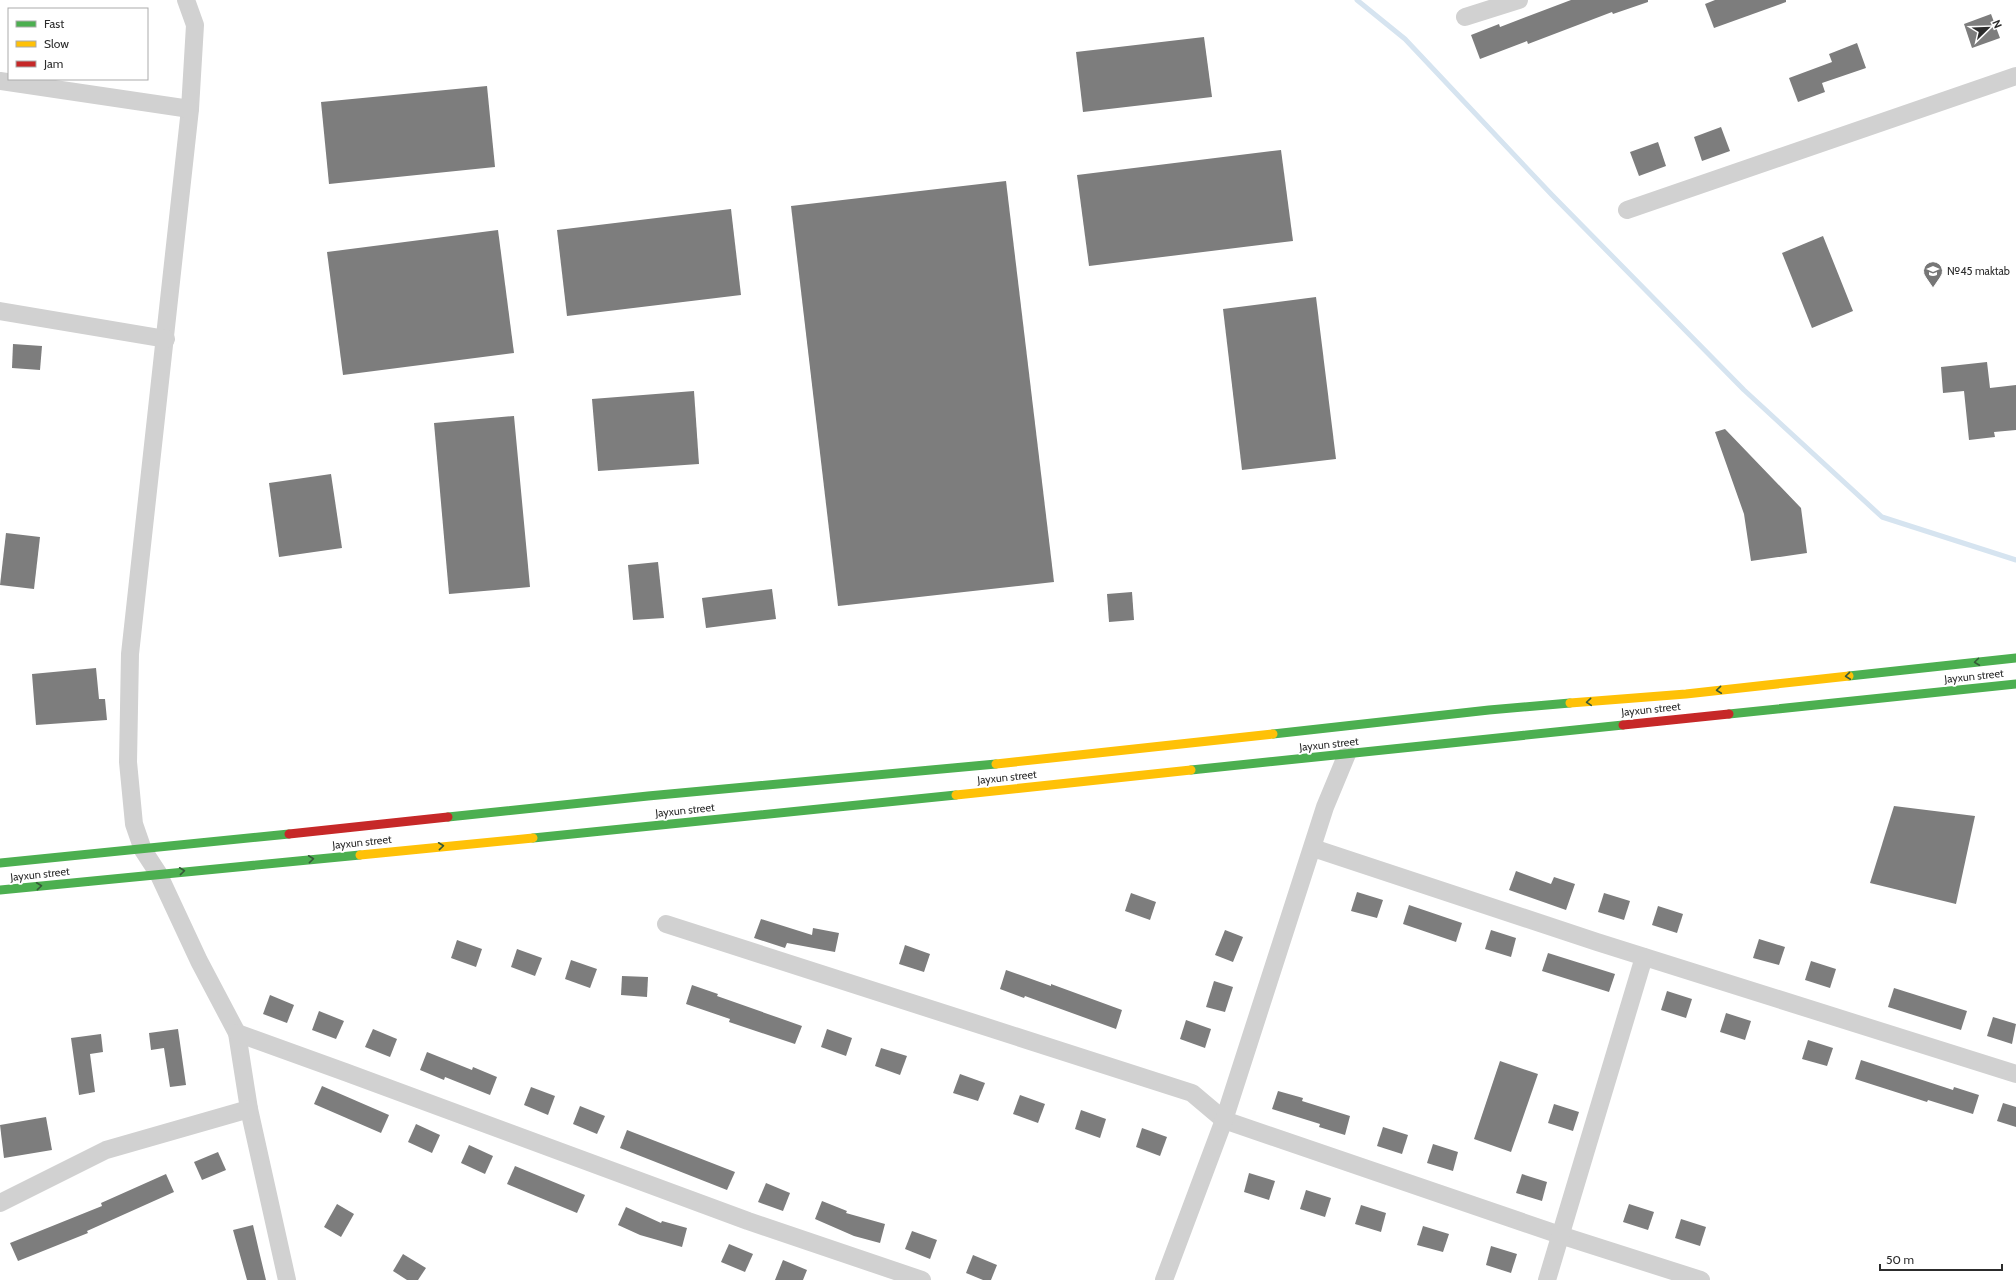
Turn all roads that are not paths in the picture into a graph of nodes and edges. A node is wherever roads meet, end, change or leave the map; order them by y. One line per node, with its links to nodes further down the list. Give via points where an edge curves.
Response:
1 (186, 0): 6 (street, via 195,25)
2 (1519, 0): 3 (street)
3 (1465, 17)
4 (2016, 76): 7 (street)
5 (0, 80): 6 (street)
6 (190, 109): 9 (street)
7 (1627, 210)
8 (0, 311): 9 (street)
9 (166, 339): 14 (street, via 130,654 128,762 134,824)
10 (2016, 658): 14 (highway, Jayxun street, one-way to 14, via 1686,694 1489,710 1054,758 648,796)
11 (2016, 684): 12 (highway, Jayxun street)
12 (1347, 754): 13 (street, via 1325,807); 16 (highway, Jayxun street, one-way to 12, via 762,815)
13 (1313, 848): 19 (street); 23 (street)
14 (143, 850): 15 (highway, Jayxun street); 16 (street)
15 (0, 863)
16 (158, 873): 17 (highway, Jayxun street, one-way to 16); 20 (street)
17 (0, 890)
18 (666, 924): 23 (street, via 1192,1093)
19 (1644, 957): 21 (street); 25 (street)
20 (237, 1034): 22 (street); 27 (street, via 353,1074 748,1221)
21 (2016, 1074)
22 (249, 1109): 24 (street, via 106,1150); 26 (street)
23 (1224, 1120): 25 (street); 28 (street)
24 (0, 1203)
25 (1560, 1235): 29 (street); 30 (street)
26 (287, 1280)
27 (922, 1280)
28 (1164, 1280)
29 (1547, 1280)
30 (1701, 1280)

